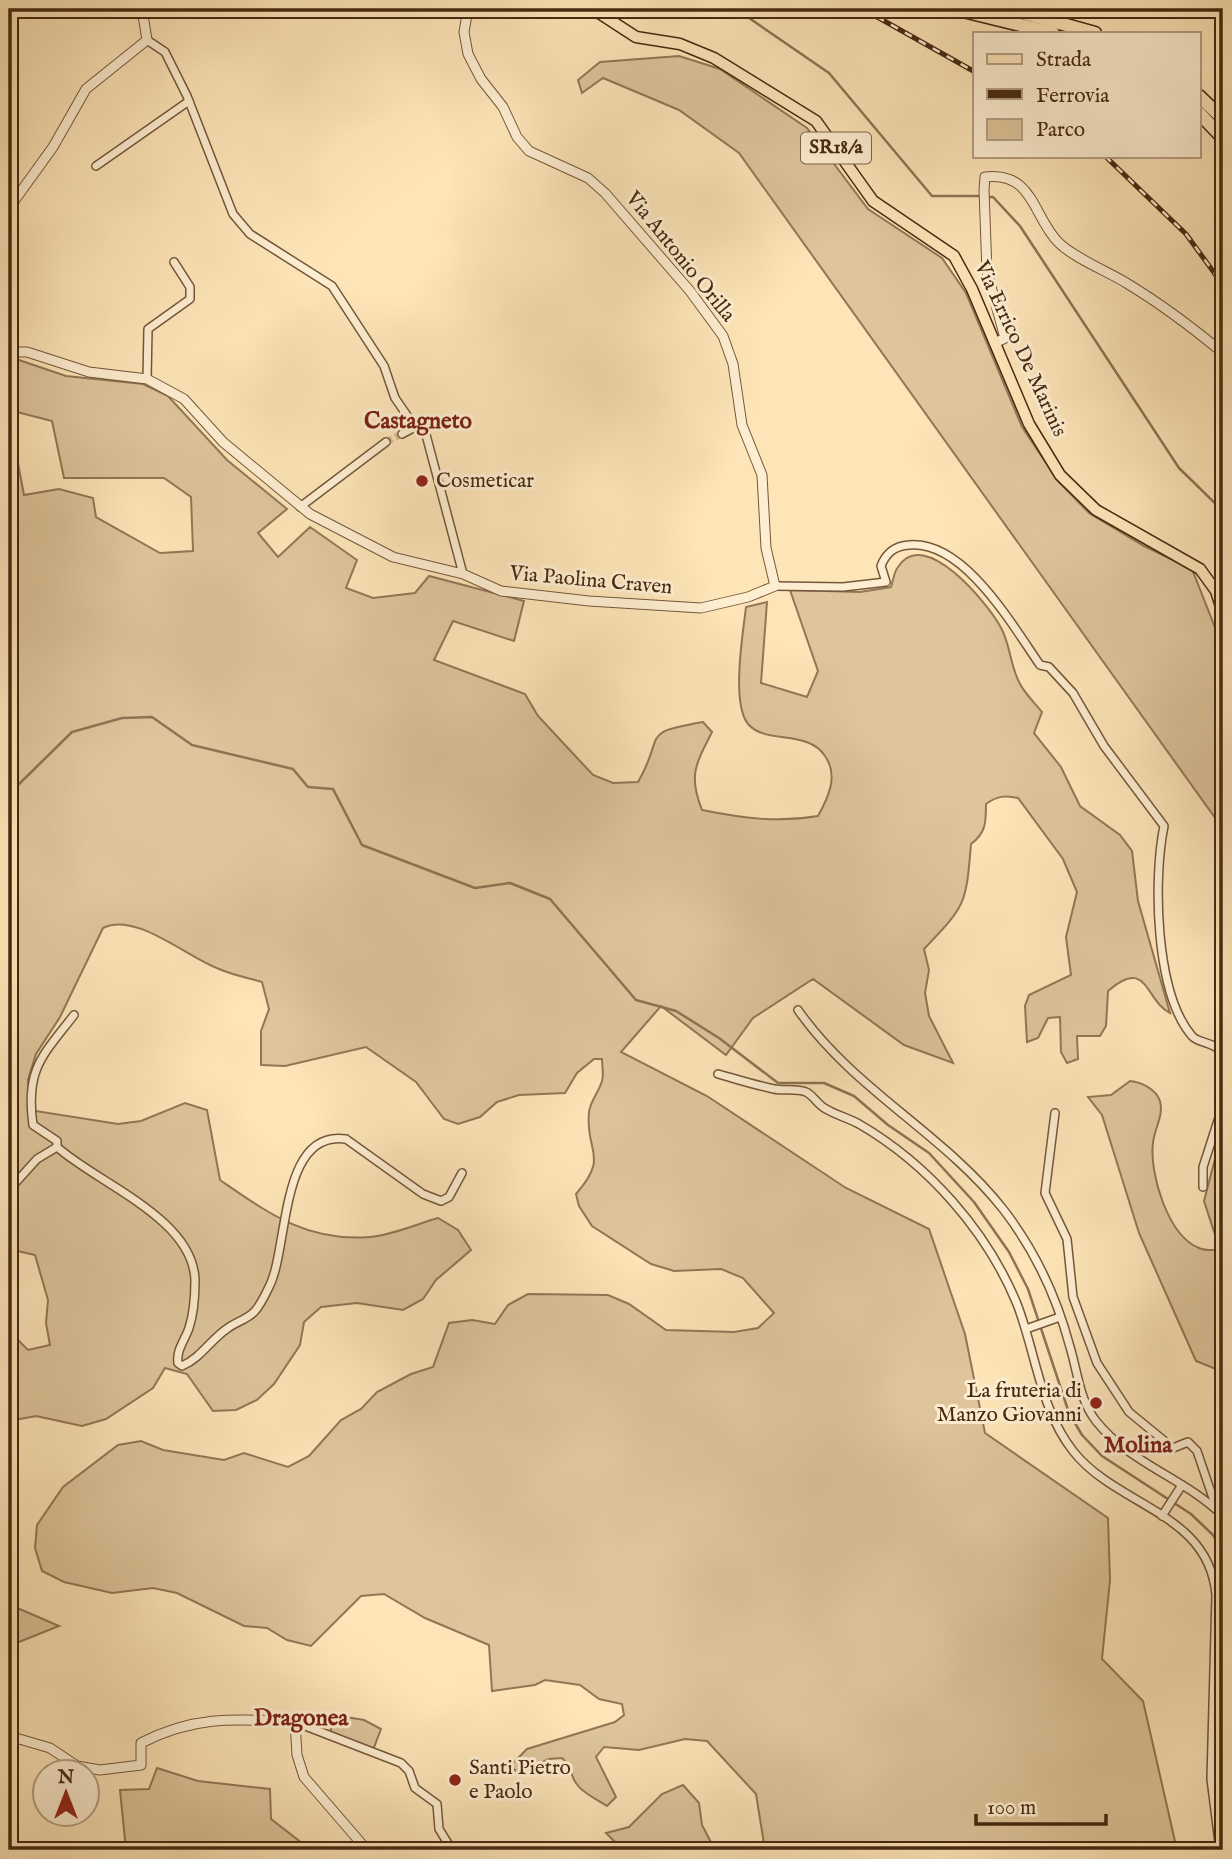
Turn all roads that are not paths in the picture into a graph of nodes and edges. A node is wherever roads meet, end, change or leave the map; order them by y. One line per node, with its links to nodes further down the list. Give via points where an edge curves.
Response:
1 (142, 9): 8 (street)
2 (468, 9): 26 (street, Via Antonio Orilla, via 464,32 468,54 517,137 529,151 587,178 605,193 723,336 733,365 742,425 762,475 766,548)
3 (593, 9): 17 (main road, Via Errico De Marinis / SR18/a, via 636,37 680,44 714,58 816,121 873,201 954,256)
4 (955, 9): 6 (highway)
5 (1009, 9): 7 (highway)
6 (1049, 32)
7 (1091, 32)
8 (147, 40): 10 (street, via 165,52); 15 (street, via 86,89)
9 (1200, 97): 12 (highway)
10 (189, 101): 14 (street); 21 (street, via 233,214 250,234 332,286 384,366 395,398)
11 (1200, 114): 13 (highway)
12 (1223, 119)
13 (1223, 138)
14 (96, 166)
15 (9, 208)
16 (174, 262): 20 (street, via 190,287 190,299 148,329)
17 (995, 343): 19 (street, via 1005,338 987,272 984,190 985,177 999,176 1021,186 1059,243 1130,285); 27 (main road, Via Errico De Marinis / SR18/a, via 1029,424 1060,475 1096,510 1200,569 1216,591)
18 (9, 352): 20 (street, Via Paolina Craven, via 27,352 89,372)
19 (1223, 353)
20 (147, 379): 24 (street, Via Paolina Craven, via 184,399 223,442)
21 (415, 427): 22 (street); 25 (street, via 425,431)
22 (402, 434)
23 (386, 442): 24 (street)
24 (300, 507): 25 (street, Via Paolina Craven, via 393,557)
25 (463, 574): 26 (street, Via Paolina Craven, via 501,591 701,608)
26 (775, 586): 30 (street, via 886,582 881,566 885,557 905,545 938,548 968,572 1040,665 1049,667 1073,693 1104,746 1164,826 1159,895 1164,966 1185,1028 1195,1039 1215,1044)
27 (1223, 613)
28 (798, 1010): 38 (street, via 835,1056 937,1139 1003,1209 1043,1274)
29 (74, 1015): 34 (street, via 45,1049 33,1077 33,1125 57,1140)
30 (1223, 1052)
31 (718, 1074): 39 (street, via 806,1092 825,1109 860,1125 913,1163 964,1215 1006,1282)
32 (1223, 1105): 36 (street, via 1203,1167)
33 (1055, 1113): 41 (street, via 1045,1193 1067,1239 1073,1297 1097,1363 1129,1412 1173,1448 1188,1442 1196,1451)
34 (57, 1147): 35 (street, via 151,1212 193,1261 194,1306 177,1355 182,1366 256,1310 275,1274 289,1196 300,1164 320,1141 346,1139 423,1194 441,1201 449,1198); 37 (street, via 37,1159)
35 (462, 1173)
36 (1203, 1186)
37 (9, 1190)
38 (1060, 1317): 39 (street); 40 (street, via 1083,1398 1096,1421 1116,1442)
39 (1026, 1329): 42 (street, via 1046,1403 1072,1450 1105,1480)
40 (1182, 1485): 41 (street); 42 (street)
41 (1220, 1514)
42 (1162, 1516): 47 (street, via 1196,1544 1214,1577 1211,1779)
43 (295, 1722): 44 (street, via 230,1719 175,1727 141,1743 141,1765 100,1770 77,1766 50,1748); 45 (street, via 303,1777); 46 (street, via 410,1770 415,1788 437,1804 439,1829)
44 (9, 1736)
45 (367, 1850)
46 (452, 1850)
47 (1220, 1850)

